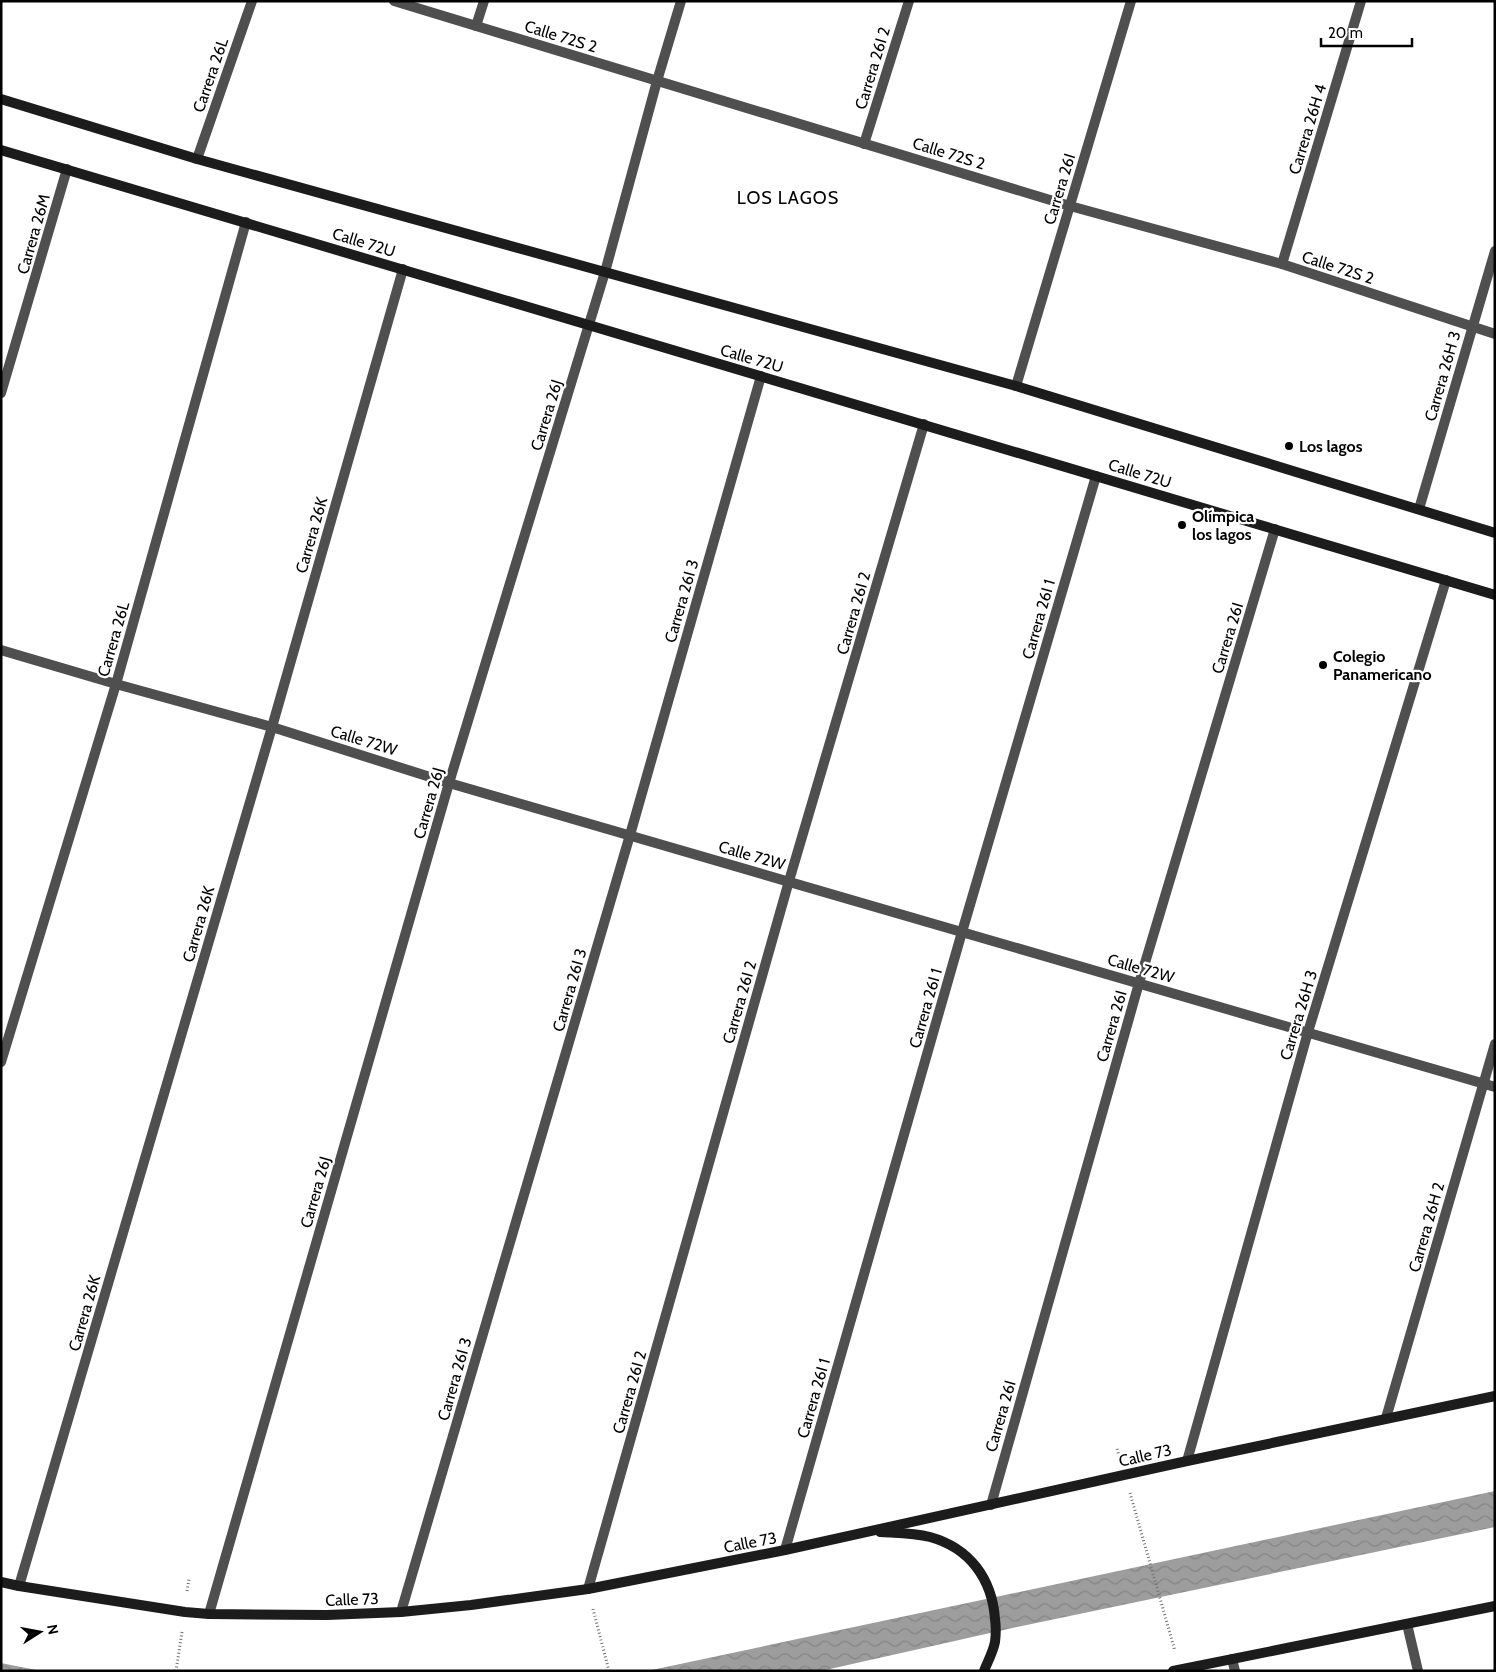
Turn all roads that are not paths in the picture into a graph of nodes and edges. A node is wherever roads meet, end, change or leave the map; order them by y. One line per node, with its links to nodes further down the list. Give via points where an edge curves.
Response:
1 (252, 1): 13 (street, Carrera 26L)
2 (394, 1): 8 (street, Calle 72S 2)
3 (484, 1): 8 (street)
4 (681, 1): 9 (street, Carrera 26J)
5 (909, 1): 11 (street, Carrera 26I 2)
6 (1132, 1): 15 (street, Carrera 26I)
7 (1361, 1): 18 (street, Carrera 26H 4)
8 (476, 26): 9 (street, Calle 72S 2)
9 (657, 81): 11 (street, Calle 72S 2); 20 (street, Carrera 26J)
10 (1, 99): 13 (street, Calle 72U)
11 (864, 144): 15 (street, Calle 72S 2)
12 (1, 150): 14 (street, Calle 72U)
13 (197, 159): 20 (street, Calle 72U)
14 (67, 169): 16 (street, Calle 72U); 26 (street, Carrera 26M)
15 (1070, 206): 18 (street, Calle 72S 2); 25 (street, Carrera 26I)
16 (246, 222): 19 (street, Calle 72U); 35 (street, Carrera 26L)
17 (1495, 251): 22 (street, Carrera 26H 3)
18 (1282, 264): 22 (street, Calle 72S 2)
19 (403, 269): 21 (street, Calle 72U); 36 (street, Carrera 26K)
20 (605, 272): 21 (street, Carrera 26J); 25 (street, Calle 72U)
21 (589, 325): 24 (street, Calle 72U); 37 (street, Carrera 26J)
22 (1472, 328): 23 (street, Calle 72S 2); 29 (street, Carrera 26H 3)
23 (1495, 334)
24 (761, 376): 27 (street, Calle 72U); 38 (street, Carrera 26I 3)
25 (1016, 386): 29 (street, Calle 72U)
26 (1, 393)
27 (924, 424): 28 (street, Calle 72U); 39 (street, Carrera 26I 2)
28 (1096, 476): 30 (street, Calle 72U); 40 (street, Carrera 26I 1)
29 (1418, 510): 31 (street, Calle 72U)
30 (1275, 529): 32 (street, Calle 72U); 41 (street, Carrera 26I)
31 (1495, 532)
32 (1446, 580): 33 (street, Calle 72U); 42 (street, Carrera 26H 3)
33 (1495, 594)
34 (1, 650): 35 (street, Calle 72W)
35 (116, 684): 36 (street, Calle 72W); 44 (street, Carrera 26L)
36 (272, 727): 37 (street, Calle 72W); 54 (street, Carrera 26K)
37 (449, 783): 38 (street, Calle 72W); 58 (street, Carrera 26J)
38 (630, 835): 39 (street, Calle 72W); 57 (street, Carrera 26I 3)
39 (789, 881): 40 (street, Calle 72W); 55 (street, Carrera 26I 2)
40 (962, 932): 41 (street, Calle 72W); 52 (street, Carrera 26I 1)
41 (1139, 983): 42 (street, Calle 72W); 50 (street, Carrera 26I)
42 (1308, 1032): 45 (street, Calle 72W); 49 (street, Carrera 26H 3)
43 (1495, 1044): 45 (street, Carrera 26H 2)
44 (1, 1062)
45 (1483, 1084): 46 (street, Calle 72W); 48 (street, Carrera 26H 2)
46 (1495, 1087)
47 (1495, 1396): 48 (street, Calle 73)
48 (1386, 1418): 49 (street, Calle 73)
49 (1187, 1461): 50 (street, Calle 73)
50 (990, 1505): 51 (street, Calle 73)
51 (869, 1531): 52 (street, Calle 73); 61 (street, via 930,1537 948,1544 980,1570 994,1605 995,1641)
52 (785, 1550): 55 (street, Calle 73)
53 (1, 1582): 54 (street, Calle 73)
54 (19, 1586): 58 (street, Calle 73)
55 (588, 1589): 57 (street, Calle 73)
56 (1495, 1606): 59 (street)
57 (401, 1612): 58 (street, Calle 73)
58 (209, 1614)
59 (1407, 1624): 60 (street); 64 (street)
60 (1232, 1659): 62 (street); 63 (street)
61 (984, 1671)
62 (1173, 1671)
63 (1235, 1671)
64 (1418, 1671)

